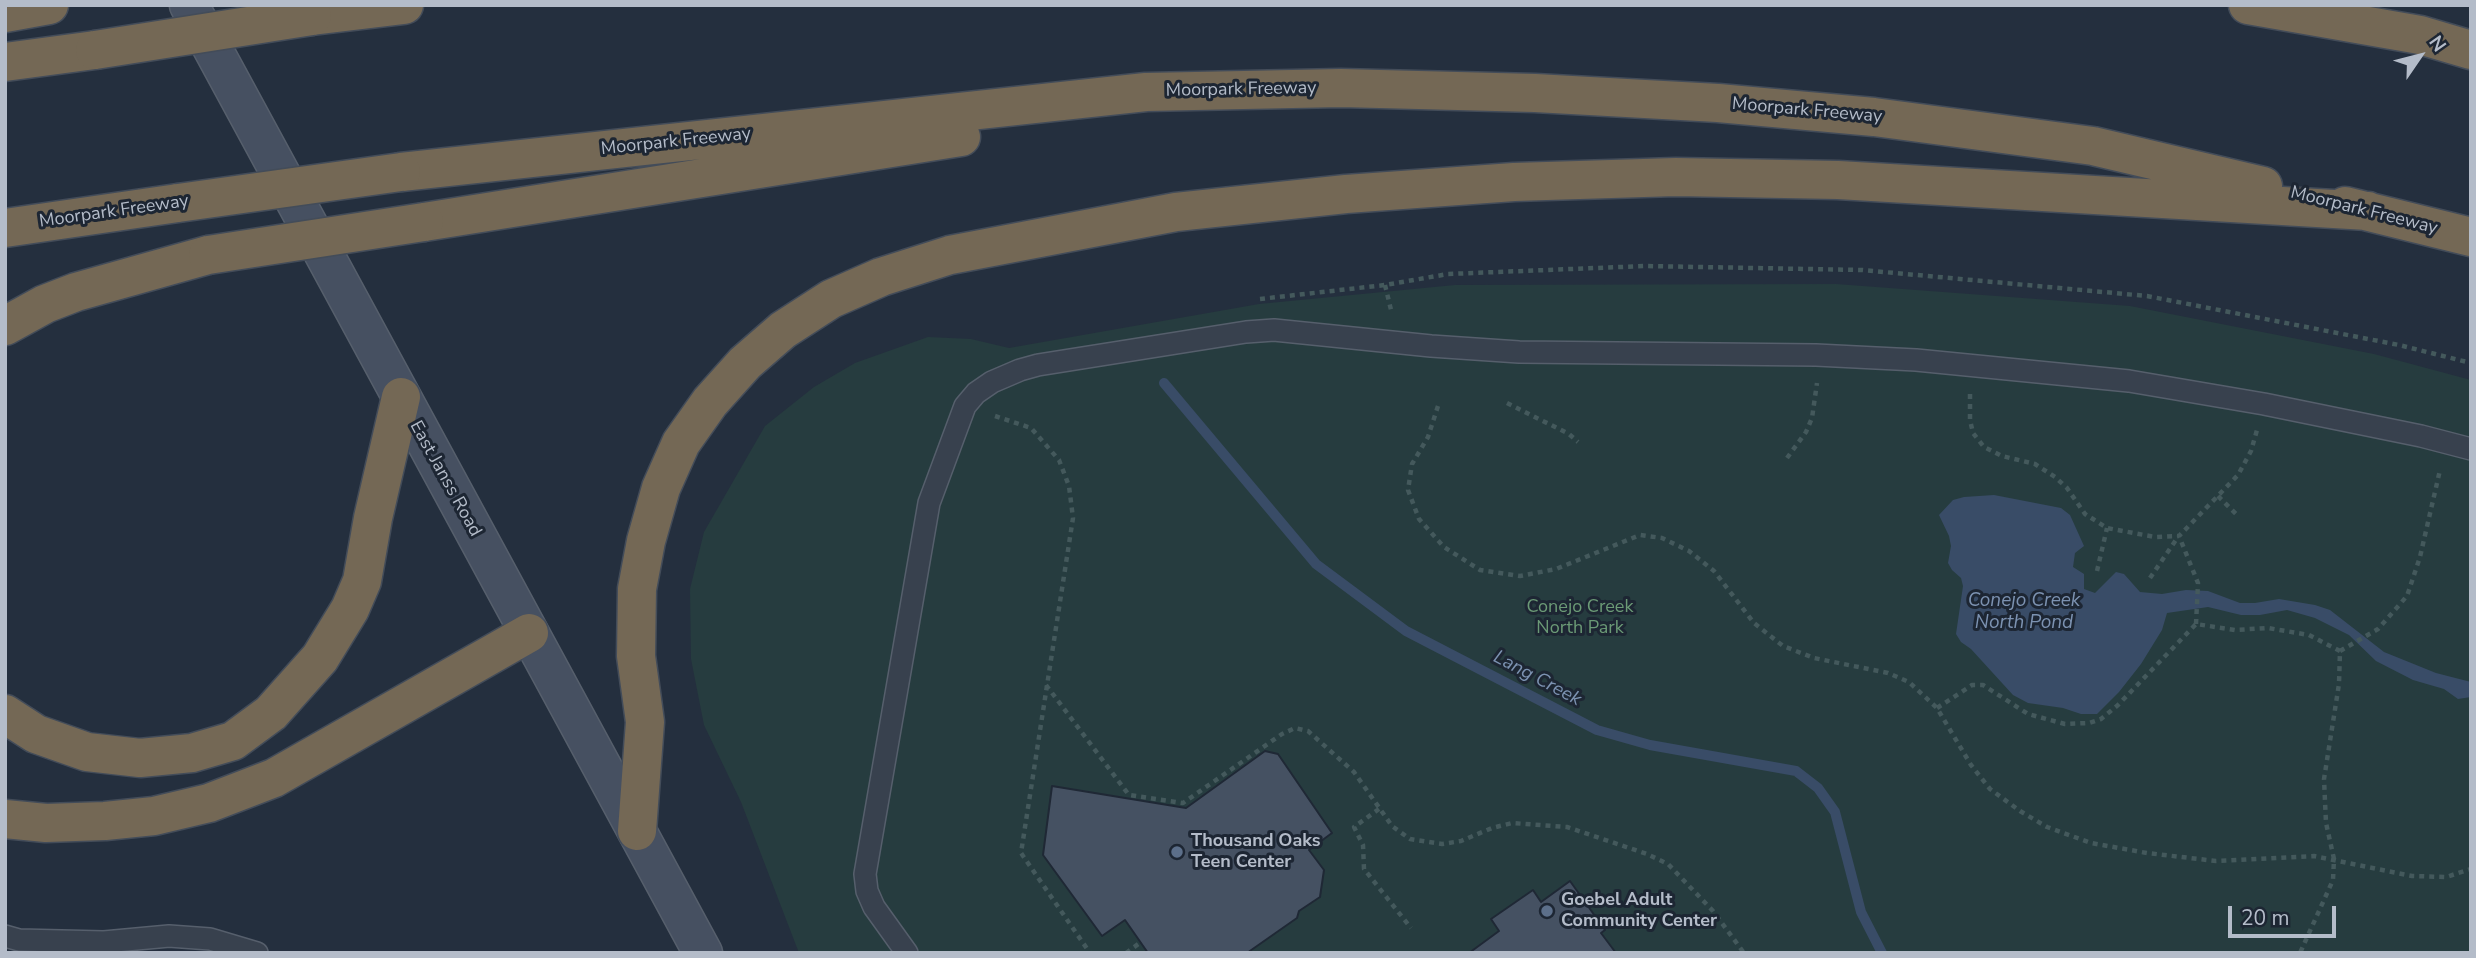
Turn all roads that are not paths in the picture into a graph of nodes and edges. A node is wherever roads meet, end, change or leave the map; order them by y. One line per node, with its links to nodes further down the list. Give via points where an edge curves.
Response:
1 (49, 5): 6 (highway)
2 (189, 5): 15 (main road, East Janss Road)
3 (404, 5): 9 (highway, bridge)
4 (2248, 5): 7 (highway)
5 (2332, 5): 7 (highway)
6 (5, 13)
7 (2420, 35): 8 (highway)
8 (2471, 50)
9 (5, 62)
10 (1298, 89): 11 (highway, Moorpark Freeway, via 1535,93 1874,117 2093,146); 12 (highway, Moorpark Freeway, bridge, via 1146,92 401,172); 14 (highway, bridge, via 860,151 208,255 76,292)
11 (2368, 211): 13 (highway, Moorpark Freeway); 20 (highway, via 1838,180 1676,177 1514,182 1175,212 950,255 881,277 831,299 783,330 745,363 681,443 661,488 637,589 636,656 645,722)
12 (5, 228)
13 (2471, 237)
14 (5, 326)
15 (401, 397): 17 (main road, East Janss Road); 18 (highway, via 362,581 320,658 271,713 233,741 192,753 140,758 87,752 36,734)
16 (2471, 449): 24 (lane, via 2264,404 2129,381 1816,355 1519,352 1274,330 1038,365 992,382 965,406 929,503 865,874 874,907)
17 (529, 633): 19 (highway, via 274,778 209,803 105,821); 20 (main road, East Janss Road)
18 (5, 714)
19 (5, 819)
20 (637, 831): 23 (main road, East Janss Road)
21 (5, 936): 22 (lane, via 104,942 169,936 209,939)
22 (257, 953)
23 (703, 953)
24 (907, 953)

